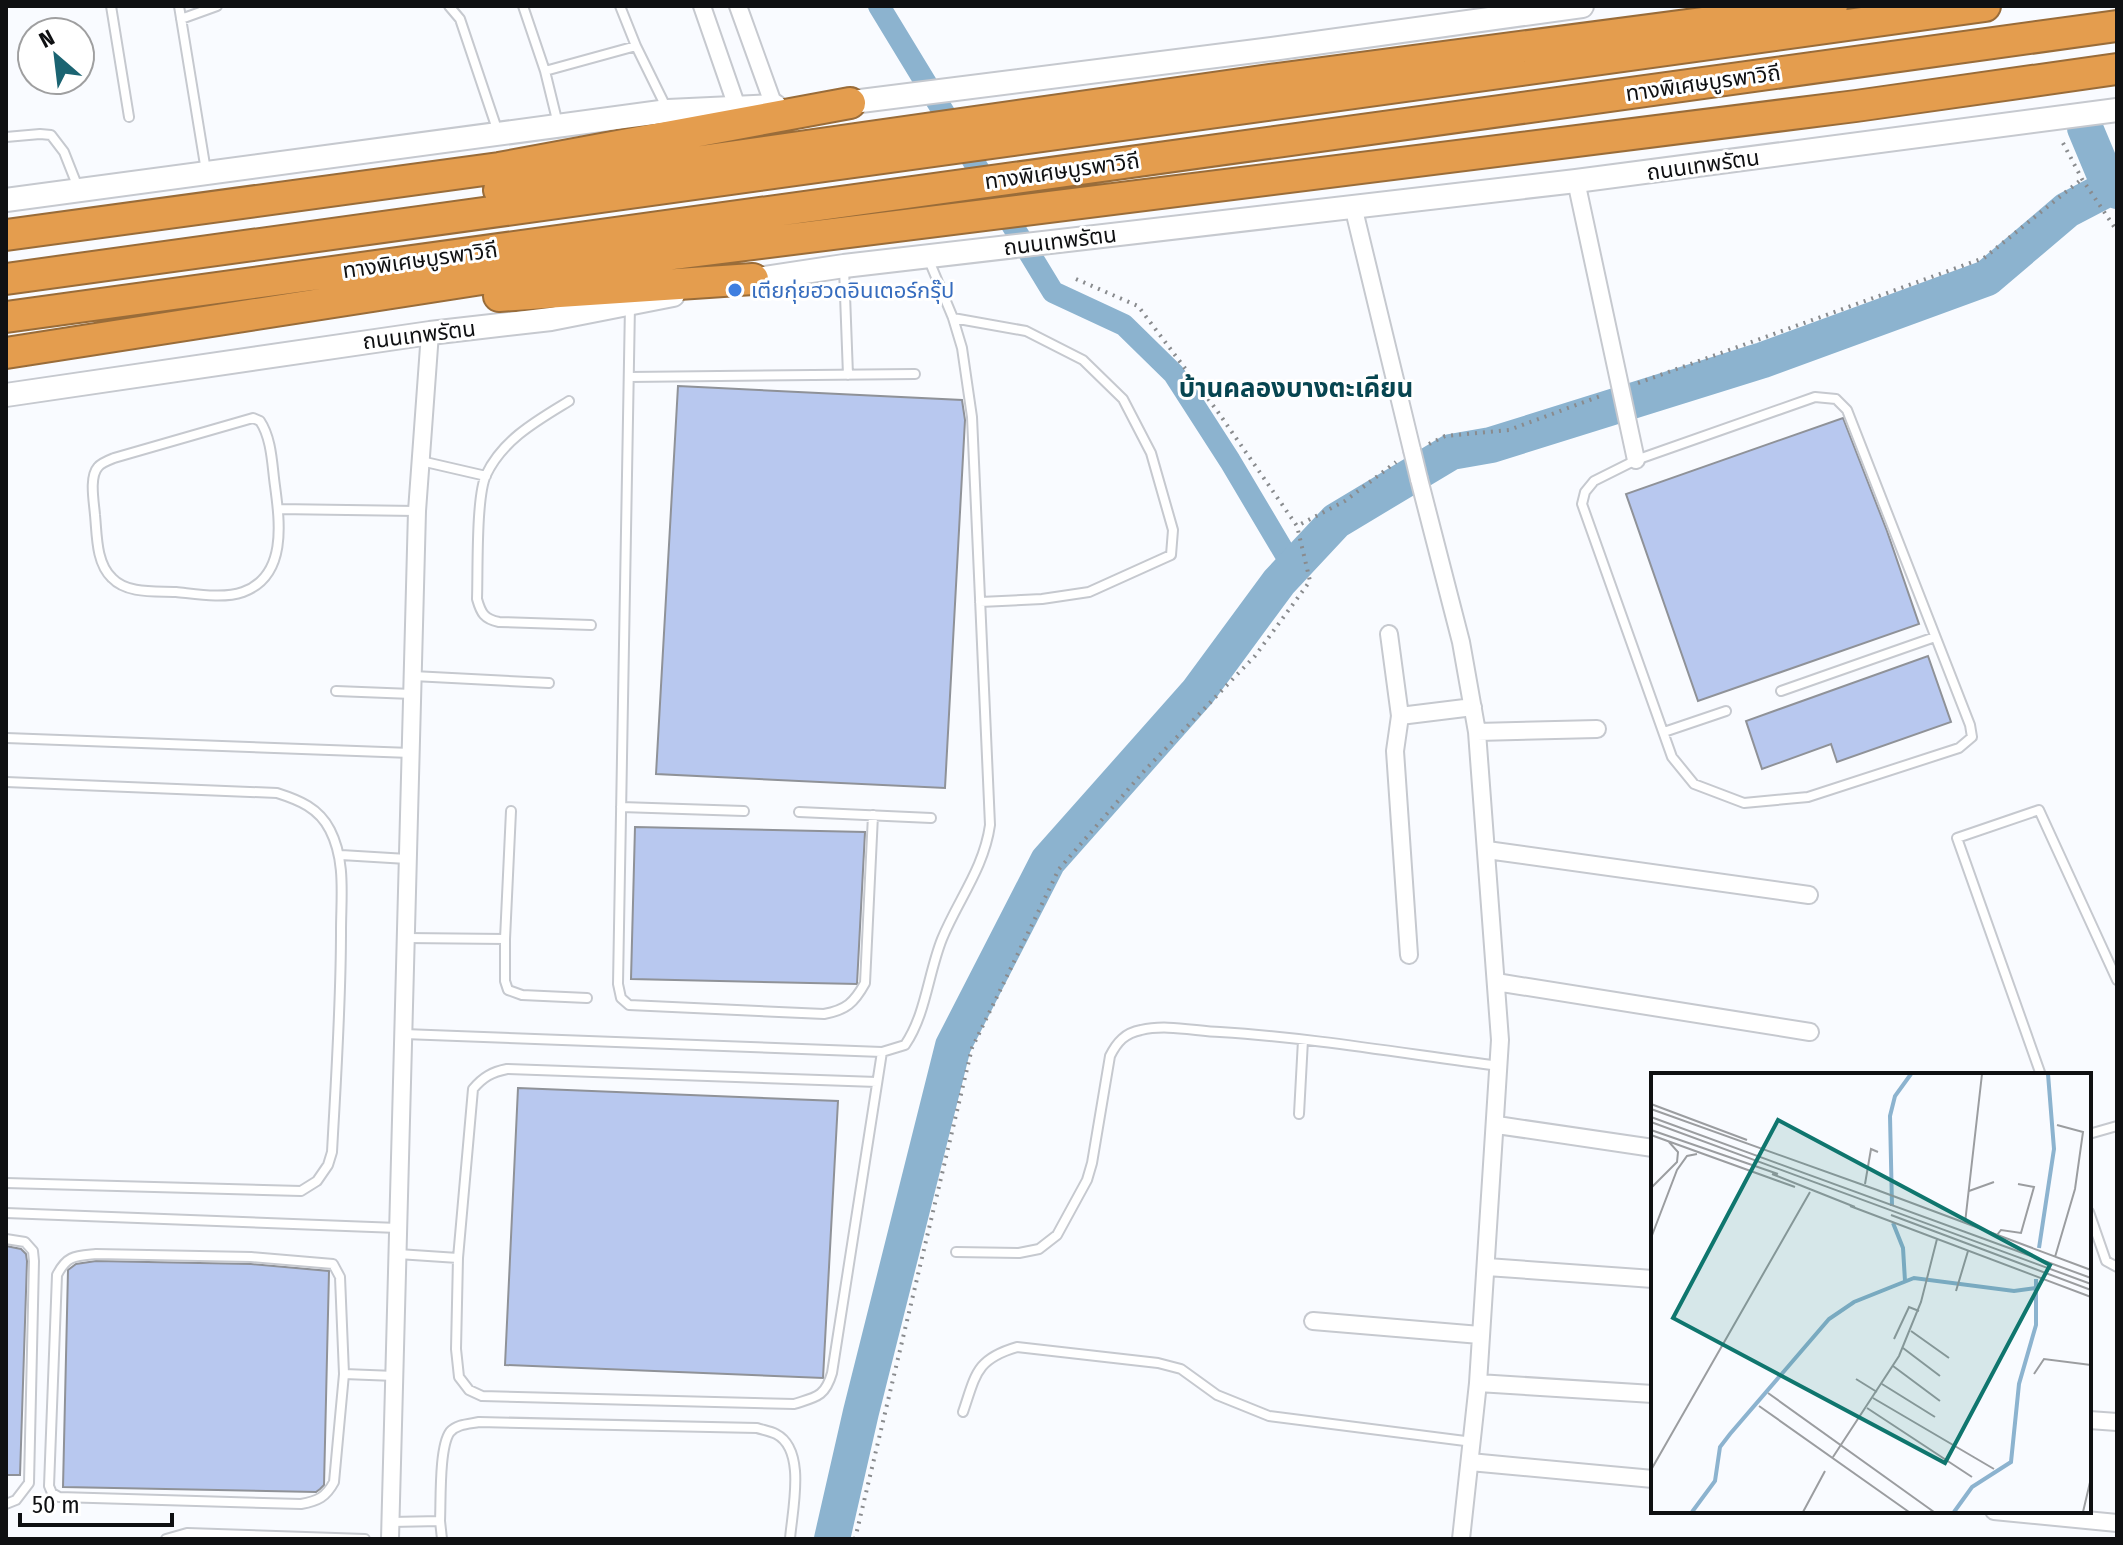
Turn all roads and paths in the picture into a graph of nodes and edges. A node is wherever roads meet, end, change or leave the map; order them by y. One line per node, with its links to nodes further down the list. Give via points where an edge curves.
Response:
1 (113, 6): 23 (lane)
2 (179, 6): 13 (lane)
3 (217, 6): 13 (lane)
4 (449, 6): 25 (lane, via 460,19)
5 (523, 6): 17 (lane)
6 (620, 6): 15 (lane)
7 (702, 6): 20 (street)
8 (738, 6): 19 (street)
9 (1582, 6): 12 (main road)
10 (1832, 6): 37 (highway, via 1277,79)
11 (1985, 6): 39 (highway, ทางพิเศษบูรพาวิถี)
12 (1468, 13): 18 (main road)
13 (181, 19): 28 (lane)
14 (2117, 26): 43 (highway, ทางพิเศษบูรพาวิถี)
15 (636, 46): 17 (lane); 22 (lane)
16 (2117, 69): 46 (highway, ถนนเทพรัตน, via 513,274)
17 (545, 71): 24 (lane)
18 (850, 103): 19 (main road); 35 (highway, via 499,168)
19 (774, 106): 20 (main road)
20 (737, 107): 22 (main road)
21 (2117, 110): 30 (main road, ถนนเทพรัตน)
22 (668, 111): 24 (main road)
23 (129, 117)
24 (558, 125): 25 (main road)
25 (498, 133): 28 (main road)
26 (6, 137): 31 (lane, via 51,135)
27 (2063, 143): 29 (path)
28 (206, 173): 31 (main road)
29 (2082, 179): 34 (path); 51 (path, via 1984,258)
30 (1576, 181): 33 (main road, ถนนเทพรัตน); 51 (street)
31 (79, 190): 32 (main road)
32 (6, 200)
33 (1353, 206): 36 (main road, ถนนเทพรัตน); 54 (street)
34 (2117, 231)
35 (6, 235)
36 (927, 257): 38 (main road, ถนนเทพรัตน); 44 (lane)
37 (6, 261)
38 (844, 266): 40 (main road, ถนนเทพรัตน); 49 (lane)
39 (6, 279)
40 (753, 279): 42 (main road, ถนนเทพรัตน); 47 (highway, via 522,293)
41 (1076, 279): 60 (path, via 1138,306)
42 (630, 304): 45 (main road, ถนนเทพรัตน); 50 (lane)
43 (6, 317)
44 (953, 318): 61 (lane, via 972,417); 61 (lane, via 1026,331 1083,360 1123,399 1151,453 1173,530 1171,555 1089,592)
45 (430, 333): 52 (main road, ถนนเทพรัตน); 56 (street)
46 (6, 353)
47 (6, 364)
48 (915, 374): 49 (lane)
49 (848, 375): 50 (lane)
50 (629, 377): 78 (lane)
51 (1620, 391): 54 (path, via 1509,430 1445,436); 55 (street)
52 (6, 395)
53 (569, 401): 57 (lane, via 530,424)
54 (1411, 453): 60 (path, via 1345,501); 69 (street, bridge)
55 (1636, 460): 64 (lane, via 1815,397 1836,399 1847,410); 74 (lane, via 1594,481 1582,504)
56 (421, 461): 57 (lane); 59 (street)
57 (486, 476): 62 (lane, via 480,612 499,622)
58 (278, 509): 58 (lane, via 268,439 253,418 114,458 98,466 95,474 98,548 105,569 113,580 135,590 242,593 259,583 278,555); 59 (lane)
59 (417, 511): 66 (street)
60 (1297, 526): 139 (path, via 1310,581 1255,656 1059,869 972,1048)
61 (980, 602): 97 (lane, via 987,849 941,942 915,1031 905,1045)
62 (591, 625)
63 (1389, 634): 71 (street)
64 (1935, 637): 68 (lane); 74 (lane, via 1970,725 1972,737 1959,748 1808,797 1744,803 1694,784 1672,757)
65 (549, 683): 66 (lane)
66 (413, 685): 67 (lane); 76 (street)
67 (336, 691)
68 (1781, 691)
69 (1473, 707): 71 (street); 73 (street)
70 (1726, 711): 74 (lane)
71 (1400, 716): 90 (street, via 1395,751)
72 (1597, 729): 73 (street)
73 (1477, 732): 84 (street)
74 (1664, 732)
75 (6, 738): 76 (lane)
76 (411, 753): 86 (street)
77 (6, 782): 85 (lane, via 277,793 315,810)
78 (621, 807): 80 (lane); 82 (lane, via 621,998 629,1005 824,1014 855,1001 865,983)
79 (511, 811): 89 (lane)
80 (744, 811)
81 (799, 812): 82 (lane)
82 (873, 815): 83 (lane)
83 (931, 818)
84 (1487, 850): 87 (street); 92 (street)
85 (341, 855): 86 (lane); 106 (lane, via 341,999 332,1152 317,1181 301,1191)
86 (408, 859): 88 (street)
87 (1809, 895)
88 (406, 938): 89 (lane); 95 (street)
89 (505, 939): 93 (lane, via 508,990)
90 (1409, 955)
91 (2117, 980): 99 (lane, via 2039,810 1957,838)
92 (1496, 982): 94 (street); 98 (street)
93 (587, 998)
94 (1810, 1032)
95 (404, 1034): 97 (lane); 109 (street)
96 (1303, 1040): 98 (lane); 101 (lane); 111 (lane, via 1159,1028 1125,1035 1110,1056 1087,1180 1057,1235 1039,1249 1019,1253)
97 (882, 1052): 100 (lane)
98 (1500, 1066): 102 (street)
99 (2040, 1073)
100 (877, 1082): 113 (lane, via 492,1072 473,1089); 113 (lane, via 832,1373 827,1389 817,1397 794,1404 482,1396 459,1377)
101 (1299, 1114)
102 (1497, 1125): 105 (street); 114 (street)
103 (2117, 1126): 104 (lane)
104 (2091, 1133)
105 (1651, 1148)
106 (6, 1183)
107 (6, 1213): 109 (lane)
108 (2091, 1218): 115 (lane, via 2106,1261)
109 (399, 1228): 112 (street)
110 (6, 1239): 129 (lane, via 25,1242 34,1261 29,1483)
111 (956, 1252)
112 (398, 1254): 113 (lane); 120 (street)
113 (458, 1258)
114 (1487, 1267): 116 (street); 118 (street)
115 (2117, 1267)
116 (1651, 1279)
117 (1313, 1321): 118 (street)
118 (1480, 1335): 121 (street)
119 (344, 1374): 119 (lane, via 334,1482 317,1501 59,1497 49,1486 57,1275 73,1256 251,1257 333,1264 340,1277); 120 (lane)
120 (395, 1376): 132 (street)
121 (1478, 1383): 122 (street); 126 (street)
122 (1651, 1394)
123 (963, 1412): 126 (lane, via 985,1362 1017,1347 1181,1369 1217,1395 1269,1416)
124 (2091, 1420): 125 (street)
125 (2117, 1422)
126 (1473, 1442): 127 (street)
127 (1470, 1462): 128 (street); 140 (street)
128 (1651, 1479)
129 (6, 1504)
130 (2014, 1513): 133 (street)
131 (440, 1521): 132 (lane); 137 (lane); 138 (lane, via 445,1444 451,1431 463,1425 757,1428 778,1435 796,1464)
132 (391, 1522): 136 (street)
133 (2117, 1523)
134 (166, 1539): 135 (lane, via 187,1533)
135 (365, 1539)
136 (390, 1539)
137 (442, 1539)
138 (790, 1539)
139 (855, 1539)
140 (1461, 1539)

